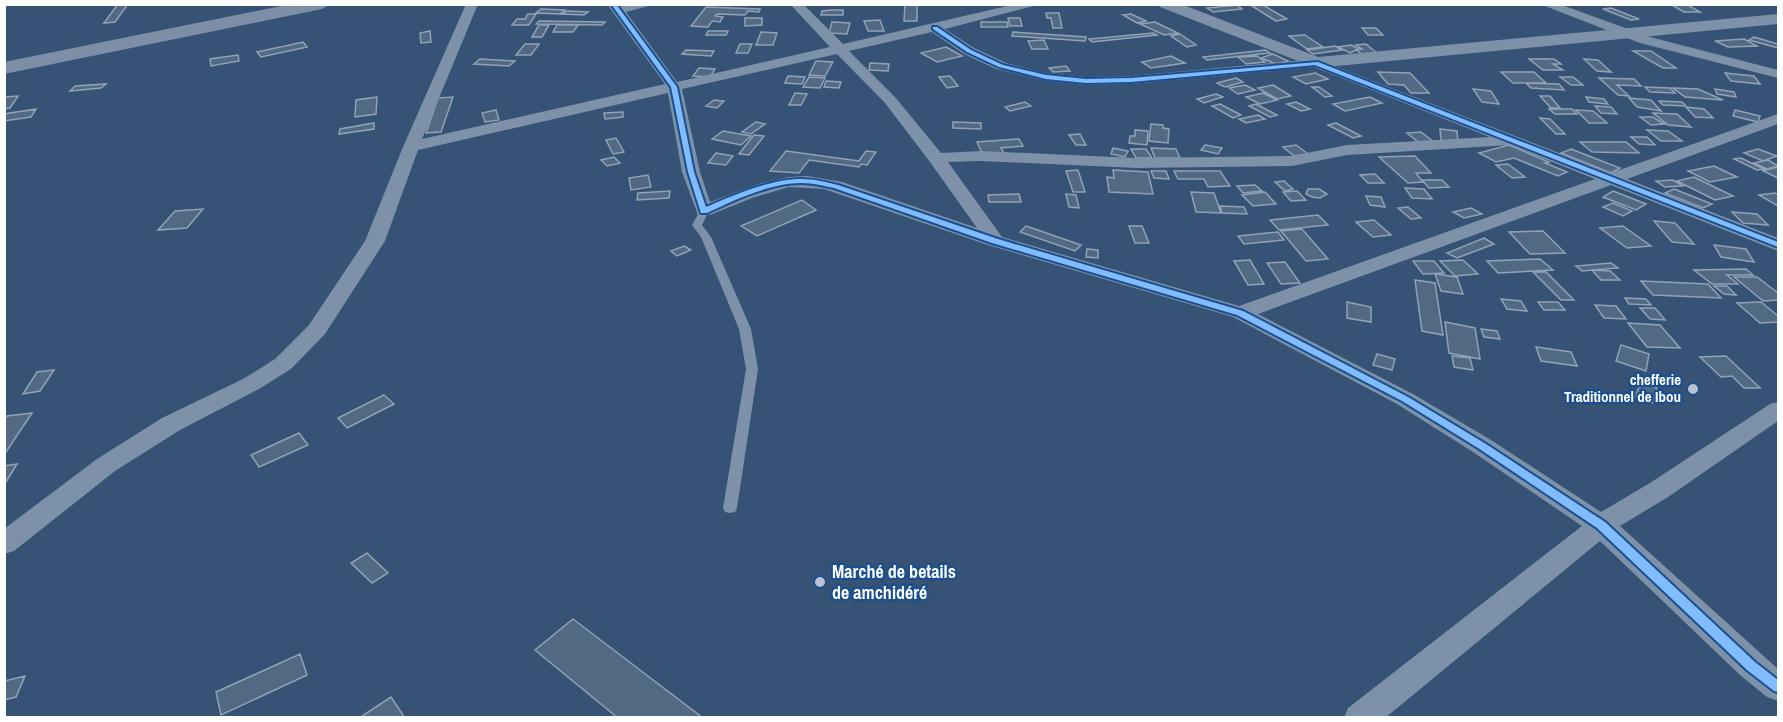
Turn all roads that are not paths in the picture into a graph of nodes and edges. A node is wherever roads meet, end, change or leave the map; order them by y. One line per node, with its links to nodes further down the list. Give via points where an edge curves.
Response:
1 (322, 4): 14 (main road)
2 (472, 4): 19 (street)
3 (650, 4): 8 (street)
4 (796, 4): 12 (street)
5 (1035, 4): 10 (street)
6 (1166, 4): 13 (street)
7 (1546, 4): 11 (street)
8 (615, 7): 16 (street)
9 (1779, 19): 11 (street)
10 (935, 28): 12 (street); 13 (street, via 990,61 1046,77 1086,81)
11 (1626, 34): 13 (street); 15 (street)
12 (837, 48): 16 (street); 20 (street, via 890,100)
13 (1316, 63): 18 (street)
14 (4, 68)
15 (1779, 74)
16 (674, 87): 19 (street); 22 (street, via 691,172)
17 (1779, 119): 21 (street)
18 (1516, 140): 20 (street, via 1347,150 1292,161); 21 (street)
19 (411, 147): 29 (street, via 375,241 317,329 283,364 171,424 106,465)
20 (936, 158): 23 (street)
21 (1612, 179): 24 (street); 25 (street)
22 (704, 212): 23 (street, via 725,201 788,182 812,182 836,186); 27 (lane, via 697,225 706,237 745,329 752,369)
23 (994, 241): 25 (street)
24 (1779, 245)
25 (1240, 313): 28 (street, via 1405,399)
26 (1779, 410): 28 (street)
27 (730, 508)
28 (1601, 525): 30 (street, via 1750,666); 31 (street)
29 (4, 544)
30 (1779, 687)
31 (1360, 717)

